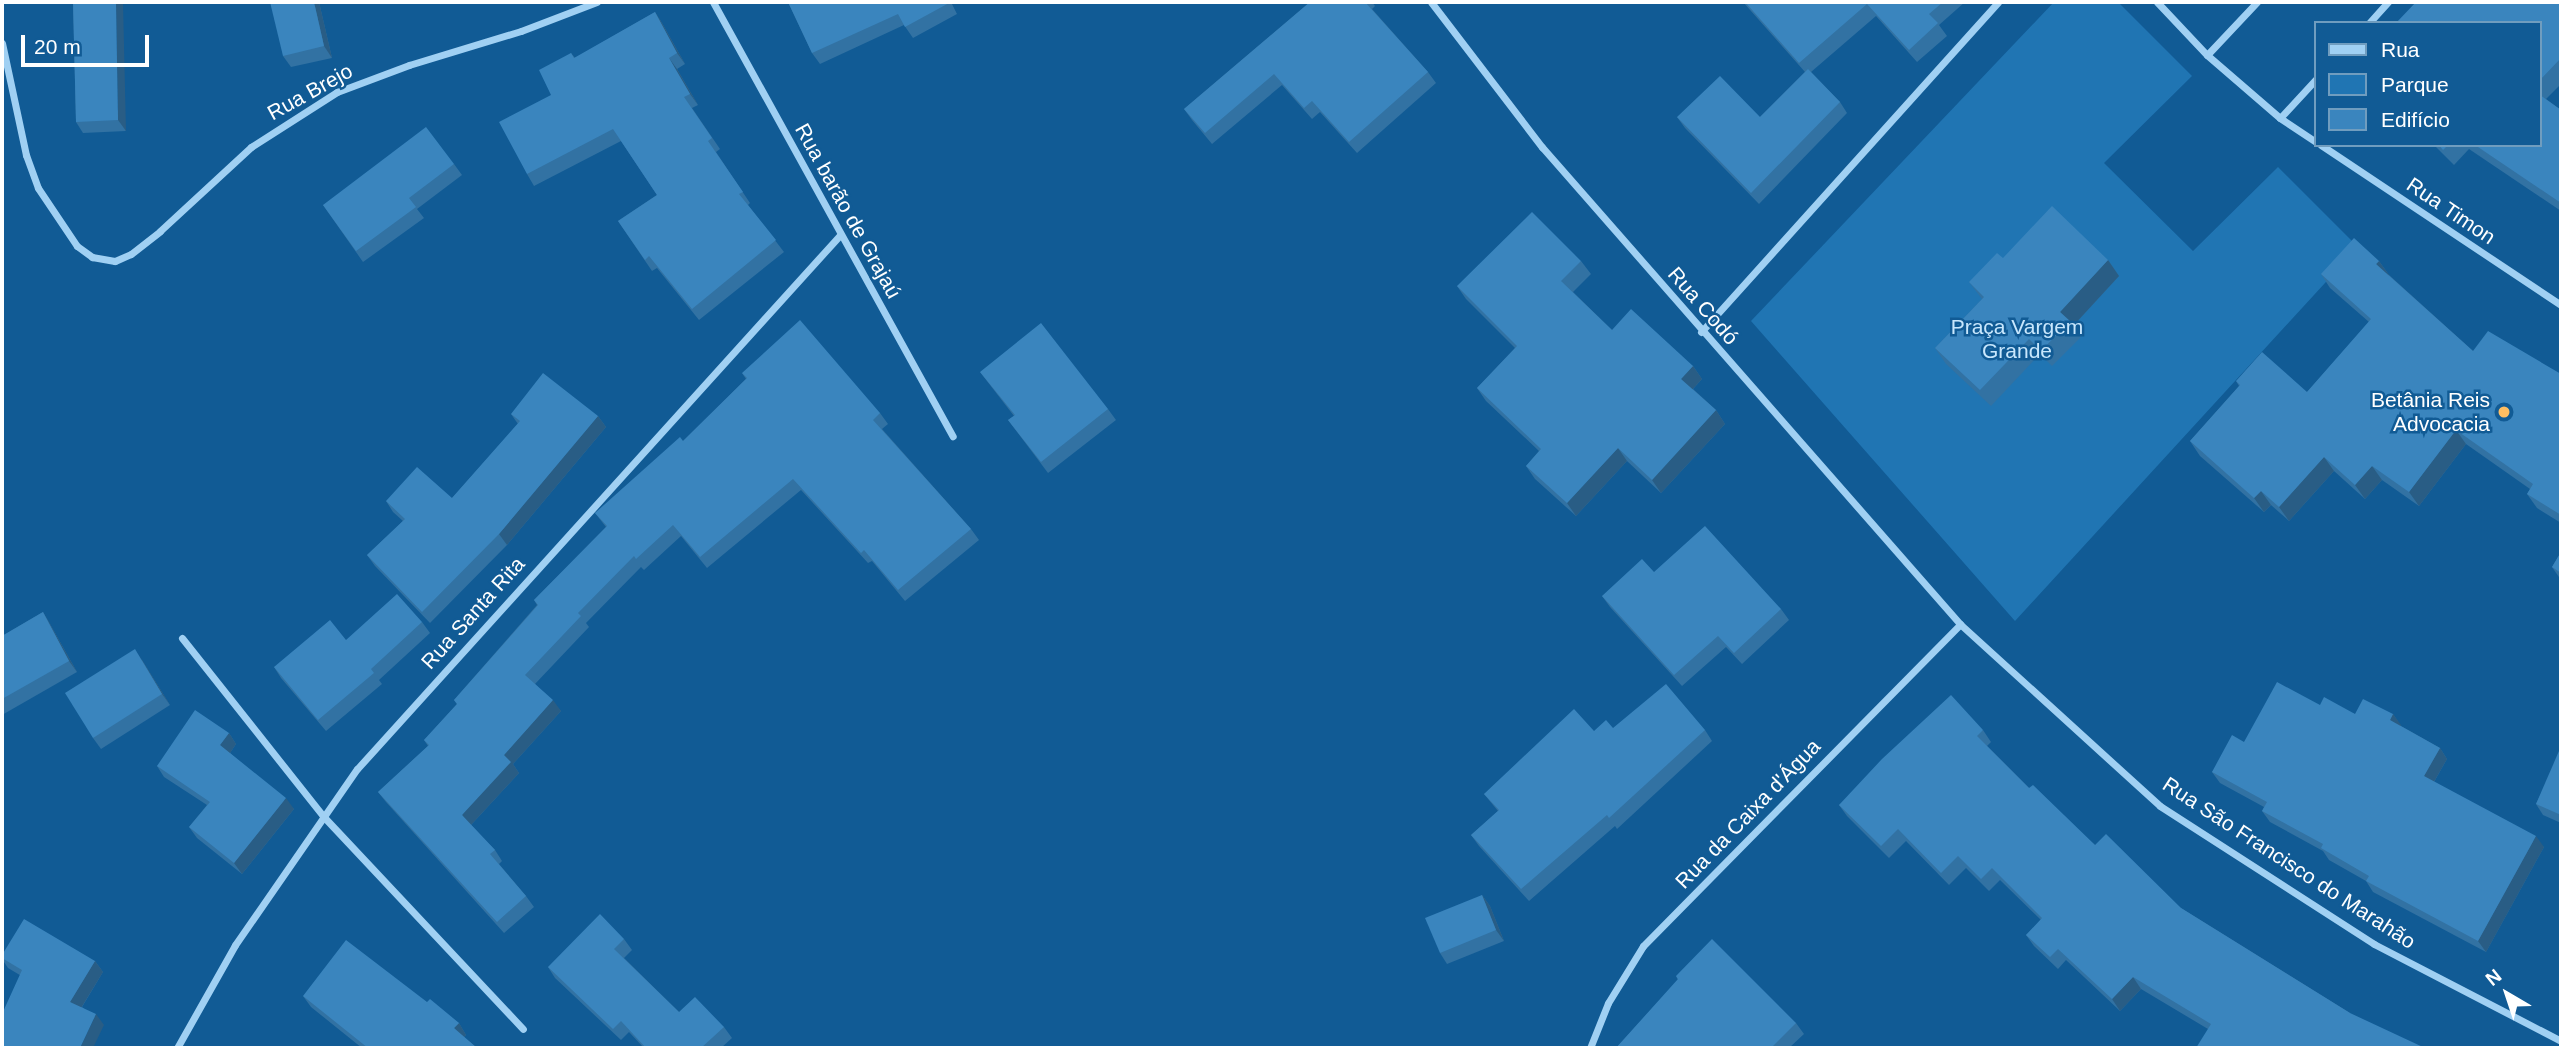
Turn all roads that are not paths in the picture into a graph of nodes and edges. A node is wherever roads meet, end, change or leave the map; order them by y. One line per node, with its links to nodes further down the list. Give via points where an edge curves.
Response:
1 (597, 2): 9 (street, Rua Brejo, via 337,92 251,146 131,254 115,261 92,257 77,246 38,188 26,156)
2 (713, 2): 15 (street, Rua barão de Grajaú)
3 (1431, 2): 17 (street, Rua Codó, via 1542,147)
4 (1998, 2): 17 (street)
5 (2157, 2): 10 (street)
6 (2257, 2): 10 (street)
7 (2388, 2): 8 (street)
8 (2371, 21)
9 (2, 43)
10 (2207, 55): 12 (street)
11 (2314, 81): 12 (street)
12 (2280, 118): 13 (street)
13 (2314, 141)
14 (2324, 147): 16 (street, Rua Timon)
15 (840, 235): 18 (street, Rua barão de Grajaú); 21 (street, Rua Santa Rita, via 366,759)
16 (2561, 305)
17 (1701, 332): 19 (street, Rua Codó)
18 (953, 436)
19 (1960, 624): 23 (street, Rua São Francisco do Marahão, via 2160,806 2374,944); 25 (street, Rua da Caixa d'Água, via 1643,946 1608,1003)
20 (182, 638): 21 (street)
21 (323, 816): 22 (street); 24 (street, Rua Santa Rita, via 234,945)
22 (523, 1029)
23 (2561, 1041)
24 (177, 1048)
25 (1590, 1048)

